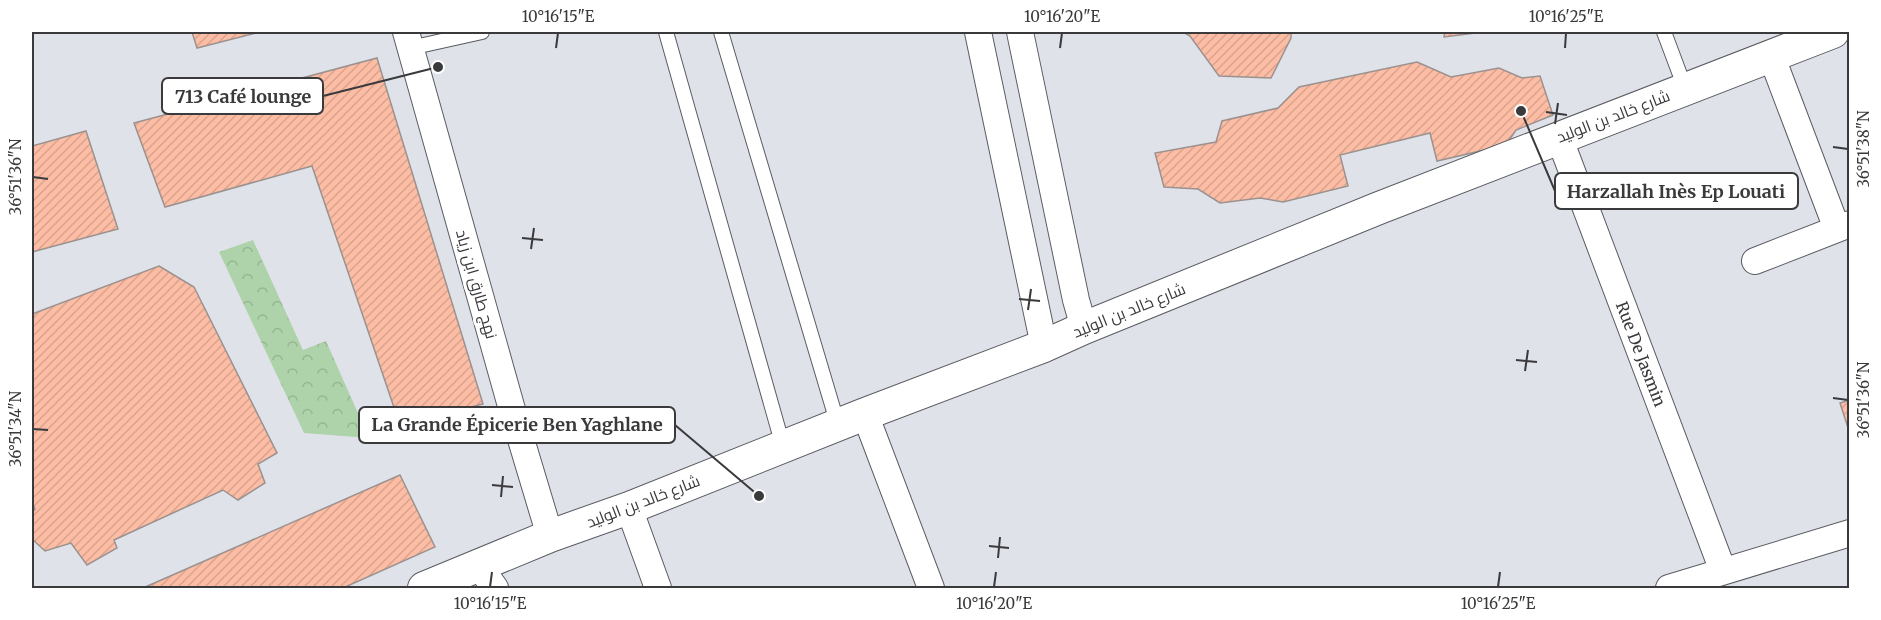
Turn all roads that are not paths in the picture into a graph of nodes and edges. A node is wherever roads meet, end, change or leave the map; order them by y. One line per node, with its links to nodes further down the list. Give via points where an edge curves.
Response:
1 (482, 32): 8 (lane)
2 (666, 32): 17 (lane)
3 (721, 32): 16 (lane)
4 (978, 32): 15 (street)
5 (1020, 32): 14 (street)
6 (1664, 32): 10 (lane)
7 (1833, 32): 9 (street, شارع خالد بن الوليد)
8 (408, 40): 20 (street, نهج طارق ابن زياد)
9 (1772, 55): 10 (street, شارع خالد بن الوليد); 12 (street)
10 (1685, 88): 11 (street, شارع خالد بن الوليد)
11 (1559, 138): 14 (street, شارع خالد بن الوليد); 21 (street, Rue De Jasmin)
12 (1843, 227): 13 (street)
13 (1755, 261)
14 (1084, 328): 15 (street, شارع خالد بن الوليد)
15 (1044, 346): 16 (street, شارع خالد بن الوليد)
16 (851, 419): 17 (street, شارع خالد بن الوليد); 25 (street)
17 (783, 446): 18 (street, شارع خالد بن الوليد)
18 (629, 508): 20 (street, شارع خالد بن الوليد); 24 (street)
19 (1850, 533): 21 (street)
20 (550, 536): 22 (street, شارع خالد بن الوليد)
21 (1723, 571): 26 (street)
22 (487, 577): 23 (street, شارع خالد بن الوليد)
23 (424, 588)
24 (658, 588)
25 (931, 588)
26 (1669, 588)

